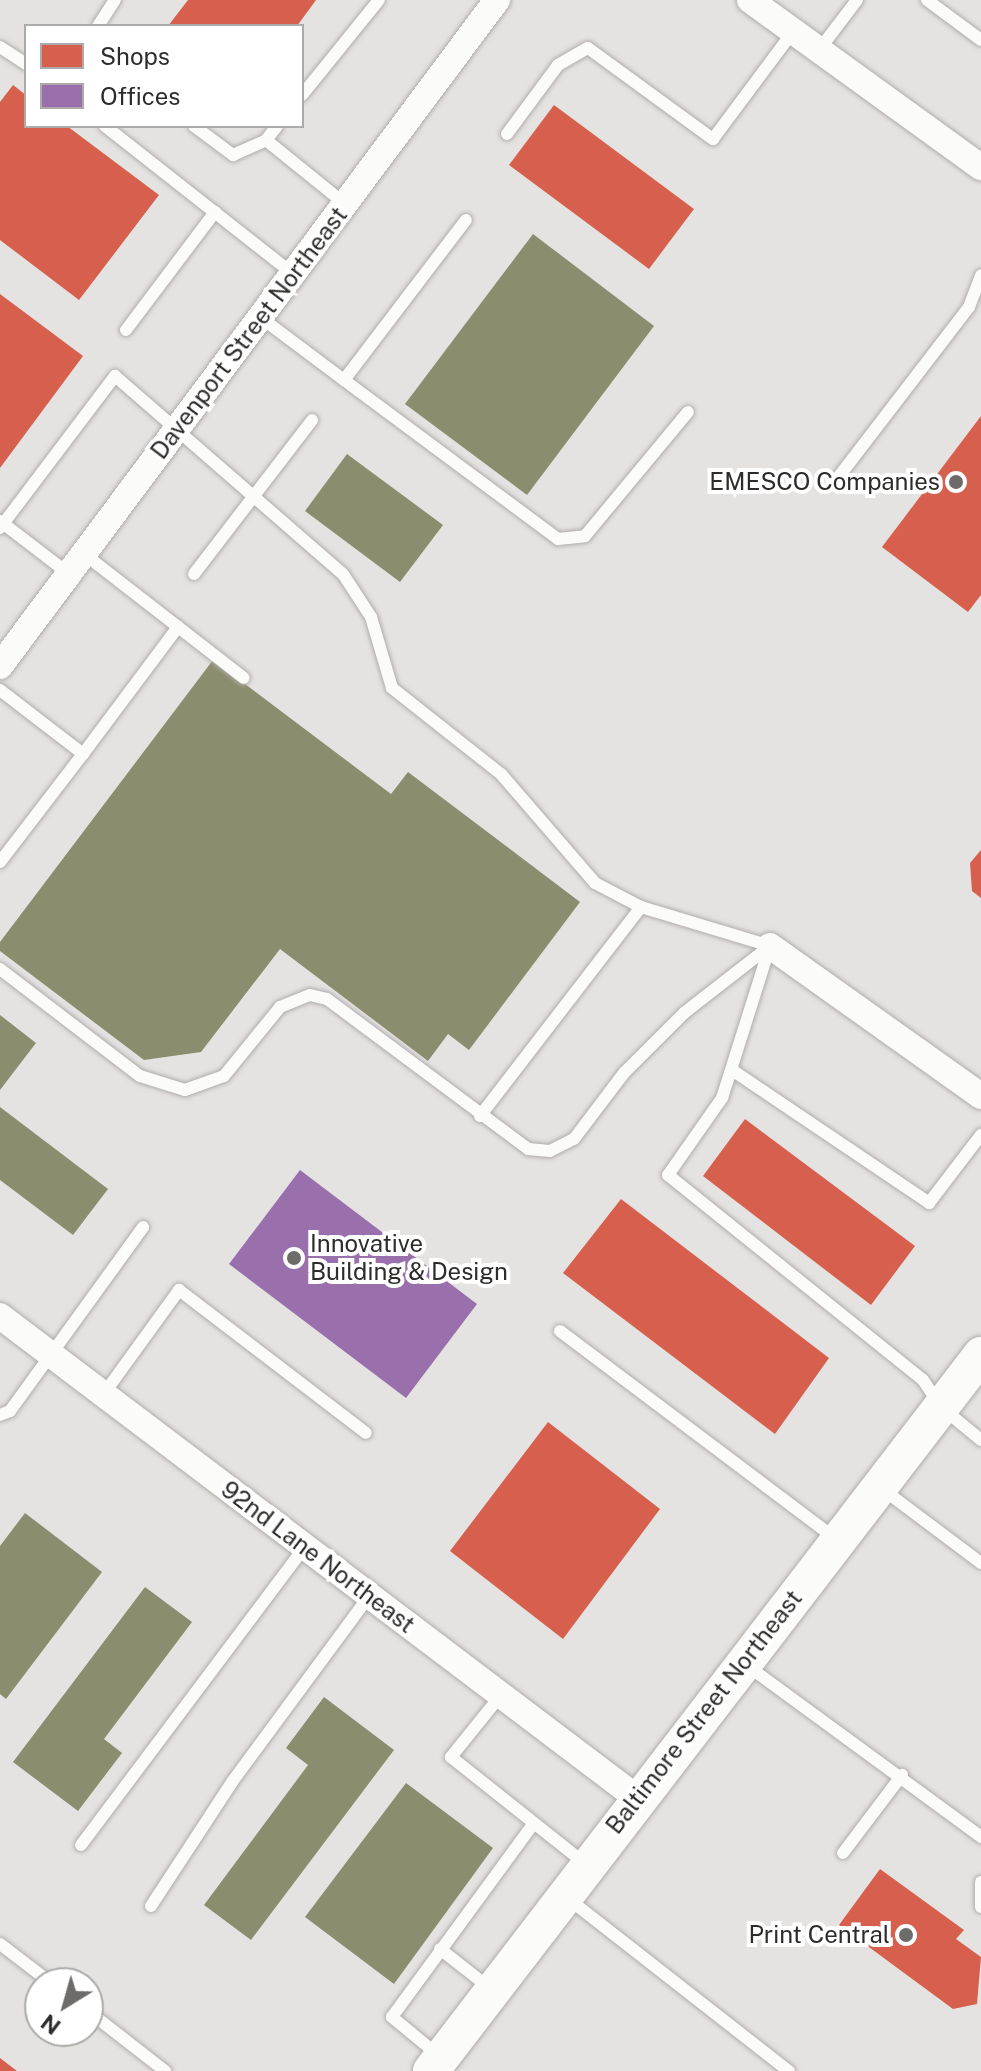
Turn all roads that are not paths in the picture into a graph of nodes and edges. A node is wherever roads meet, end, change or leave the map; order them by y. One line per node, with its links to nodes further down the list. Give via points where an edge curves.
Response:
1 (115, 0): 7 (lane)
2 (379, 0): 13 (lane)
3 (497, 0): 20 (street, Davenport Street Northeast)
4 (750, 0): 8 (street)
5 (857, 0): 11 (lane)
6 (927, 0): 9 (lane)
7 (99, 24)
8 (792, 33): 11 (street); 17 (lane, via 713,139 588,48 558,65)
9 (981, 40)
10 (0, 47): 12 (lane)
11 (819, 50): 19 (street)
12 (24, 63)
13 (304, 93)
14 (108, 128): 21 (lane)
15 (197, 128): 18 (lane, via 233,155)
16 (275, 128): 18 (lane)
17 (507, 134)
18 (266, 140): 20 (lane)
19 (981, 167)
20 (345, 204): 23 (street, Davenport Street Northeast)
21 (215, 212): 23 (lane); 26 (lane)
22 (466, 220): 27 (lane)
23 (293, 274): 25 (street, Davenport Street Northeast)
24 (981, 275): 31 (lane, via 969,307)
25 (260, 317): 27 (lane); 30 (street, Davenport Street Northeast)
26 (126, 330)
27 (344, 380): 28 (lane, via 558,539 585,536)
28 (688, 412)
29 (312, 420): 32 (lane)
30 (178, 427): 32 (lane); 33 (lane, via 115,376); 34 (street, Davenport Street Northeast)
31 (837, 479)
32 (251, 498): 35 (lane); 42 (lane, via 343,574 371,617 392,688 501,774 595,883)
33 (1, 524): 34 (lane)
34 (76, 564): 36 (lane); 37 (street, Davenport Street Northeast)
35 (194, 574)
36 (178, 627): 38 (lane); 40 (lane)
37 (0, 666)
38 (244, 678)
39 (0, 690): 40 (lane)
40 (83, 754): 41 (lane)
41 (0, 862)
42 (641, 907): 43 (lane); 47 (lane)
43 (770, 946): 45 (lane); 46 (street); 47 (lane, via 674,1023 624,1073 574,1139 550,1151 528,1149)
44 (0, 969): 47 (lane, via 140,1076 185,1090 224,1076 280,1007 310,995 327,999)
45 (732, 1070): 48 (lane, via 929,1203); 55 (lane, via 722,1098 668,1175 923,1380)
46 (981, 1096)
47 (480, 1116)
48 (981, 1135)
49 (143, 1227): 52 (lane)
50 (0, 1316): 52 (street, 92nd Lane Northeast)
51 (560, 1331): 60 (lane)
52 (51, 1355): 54 (street, 92nd Lane Northeast); 56 (lane, via 10,1411)
53 (981, 1355): 55 (street, Baltimore Street Northeast)
54 (103, 1395): 57 (lane, via 179,1290); 61 (street, 92nd Lane Northeast)
55 (941, 1407): 58 (lane); 59 (street, Baltimore Street Northeast)
56 (0, 1415)
57 (366, 1433)
58 (981, 1440)
59 (879, 1486): 60 (street, Baltimore Street Northeast); 62 (lane)
60 (838, 1540): 64 (street, Baltimore Street Northeast)
61 (305, 1547): 63 (street, 92nd Lane Northeast); 70 (lane)
62 (981, 1563)
63 (369, 1596): 65 (street, 92nd Lane Northeast); 75 (lane, via 232,1782)
64 (743, 1662): 66 (lane); 67 (street, Baltimore Street Northeast)
65 (501, 1695): 67 (street, 92nd Lane Northeast); 68 (lane, via 451,1757)
66 (902, 1775): 69 (lane); 71 (lane)
67 (637, 1798): 72 (street, Baltimore Street Northeast)
68 (534, 1823): 72 (lane); 78 (lane)
69 (981, 1837)
70 (81, 1845)
71 (843, 1853)
72 (587, 1865): 74 (street, Baltimore Street Northeast)
73 (981, 1882): 76 (lane)
74 (564, 1895): 80 (street, Baltimore Street Northeast); 82 (lane)
75 (151, 1906)
76 (981, 1907)
77 (0, 1944): 79 (lane)
78 (440, 1949): 80 (lane); 83 (lane, via 392,2017)
79 (30, 1967)
80 (492, 1990): 83 (street, Baltimore Street Northeast)
81 (104, 2023): 84 (lane)
82 (773, 2059): 85 (lane); 86 (lane)
83 (436, 2064)
84 (165, 2071)
85 (764, 2071)
86 (789, 2071)

